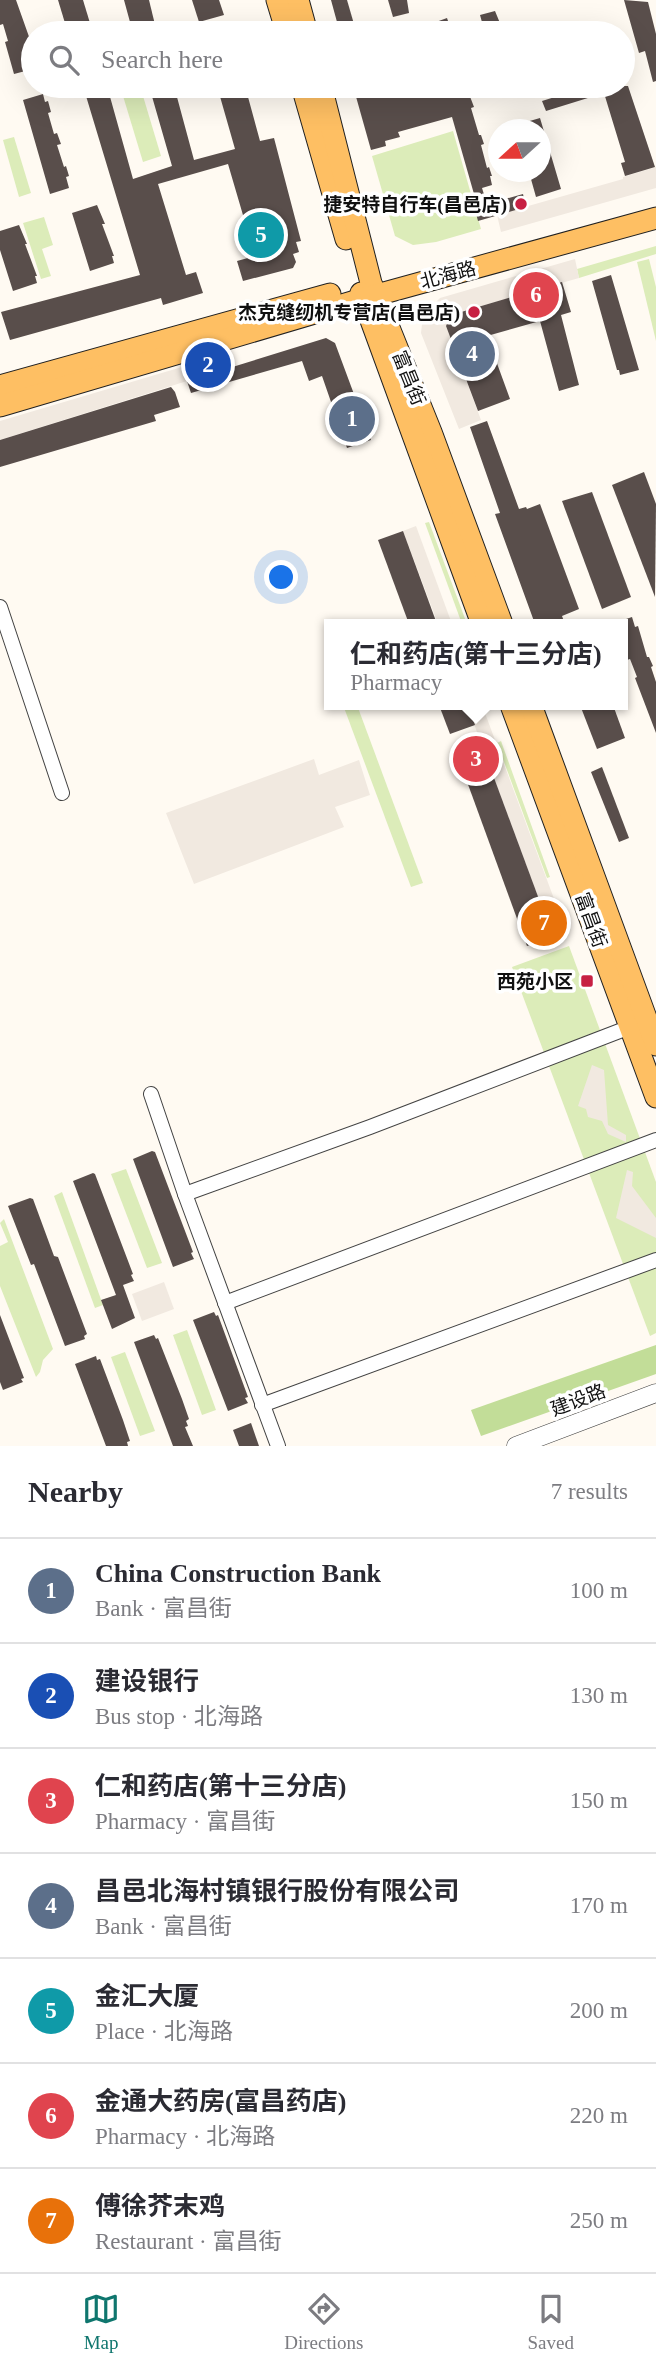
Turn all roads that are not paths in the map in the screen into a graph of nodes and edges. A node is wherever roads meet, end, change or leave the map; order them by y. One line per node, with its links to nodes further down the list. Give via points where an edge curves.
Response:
1 (277, 0): 3 (main road)
2 (298, 0): 4 (main road)
3 (283, 21)
4 (304, 21)
5 (306, 98): 9 (main road, 富昌街)
6 (324, 98): 9 (main road, 富昌街)
7 (656, 204): 9 (main road, 北海路)
8 (656, 218): 9 (main road, 北海路)
9 (367, 291): 10 (main road, 北海路); 11 (main road, 北海路); 13 (main road, 富昌街); 14 (main road, 富昌街, via 431,432)
10 (0, 386)
11 (0, 406)
12 (0, 607): 17 (street)
13 (480, 619)
14 (500, 619)
15 (513, 710): 18 (main road, 富昌街)
16 (533, 710): 19 (main road, 富昌街)
17 (62, 793)
18 (630, 1027): 21 (main road, 富昌街); 23 (street)
19 (656, 1045)
20 (150, 1094): 23 (street)
21 (656, 1097)
22 (656, 1140): 25 (street)
23 (185, 1194): 25 (street)
24 (656, 1261): 27 (street)
25 (225, 1303): 27 (street)
26 (656, 1393): 29 (street, 建设路)
27 (262, 1405): 28 (street)
28 (278, 1446)
29 (516, 1446)

